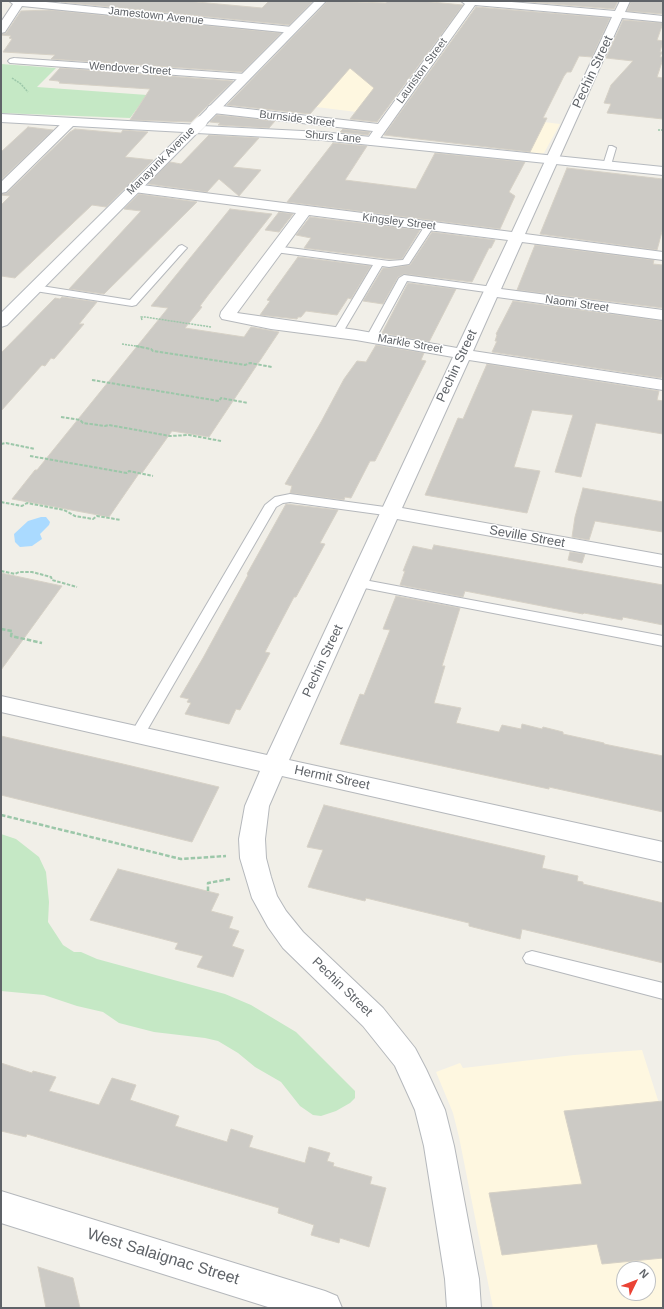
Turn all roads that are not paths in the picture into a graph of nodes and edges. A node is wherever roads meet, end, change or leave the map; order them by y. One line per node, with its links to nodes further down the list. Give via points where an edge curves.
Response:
1 (321, 1): 8 (street, Manayunk Avenue)
2 (469, 1): 5 (street); 14 (street, Lauriston Street)
3 (625, 1): 5 (street, Pechin Street)
4 (18, 2): 7 (street); 8 (street, Jamestown Avenue)
5 (619, 15): 6 (street); 17 (street, Pechin Street)
6 (663, 19)
7 (1, 30)
8 (292, 30): 10 (street, Manayunk Avenue)
9 (14, 61): 10 (street, Wendover Street)
10 (245, 77): 11 (street, Manayunk Avenue)
11 (213, 109): 14 (street, Burnside Street); 20 (street, Manayunk Avenue, bridge)
12 (1, 118): 13 (street, Shurs Lane)
13 (70, 122): 15 (street, Shurs Lane); 21 (street)
14 (380, 128): 15 (street, Lauriston Street)
15 (372, 141): 17 (street, Shurs Lane)
16 (612, 148): 18 (lane)
17 (552, 160): 18 (street, Shurs Lane); 24 (street, Pechin Street)
18 (607, 166): 19 (street, Shurs Lane)
19 (663, 171)
20 (134, 188): 22 (street, Kingsley Street); 31 (street, Manayunk Avenue)
21 (1, 189)
22 (305, 210): 23 (street, Kingsley Street); 26 (street)
23 (429, 226): 24 (street, Kingsley Street); 28 (lane)
24 (517, 237): 27 (street, Kingsley Street); 32 (street, Pechin Street)
25 (182, 248): 31 (lane, via 132,303)
26 (275, 249): 29 (lane); 35 (street, Markle Street, via 228,316)
27 (663, 256)
28 (406, 262): 29 (lane); 30 (lane)
29 (379, 263): 35 (lane)
30 (404, 278): 32 (lane); 36 (lane)
31 (34, 288): 34 (street, Manayunk Avenue)
32 (492, 291): 33 (street, Naomi Street); 37 (street, Pechin Street)
33 (663, 316)
34 (1, 322)
35 (338, 332): 36 (street, Markle Street)
36 (371, 338): 37 (street, Markle Street)
37 (463, 354): 38 (street, Markle Street); 39 (street, Pechin Street)
38 (663, 385)
39 (392, 512): 40 (street, Seville Street); 41 (street, Pechin Street); 44 (lane, via 290,498 271,505)
40 (663, 561)
41 (359, 583): 42 (lane); 45 (street, Pechin Street)
42 (663, 641)
43 (1, 704): 44 (street, Hermit Street)
44 (137, 735): 45 (street, Hermit Street)
45 (275, 765): 46 (street, Hermit Street); 51 (street, Pechin Street, via 257,806 252,839 253,858 265,898 293,940 373,1017 405,1057 416,1078 430,1110 439,1146 462,1279)
46 (663, 852)
47 (532, 958): 48 (lane)
48 (663, 991)
49 (1, 1206): 50 (street, West Salaignac Street)
50 (326, 1308)
51 (464, 1308)

